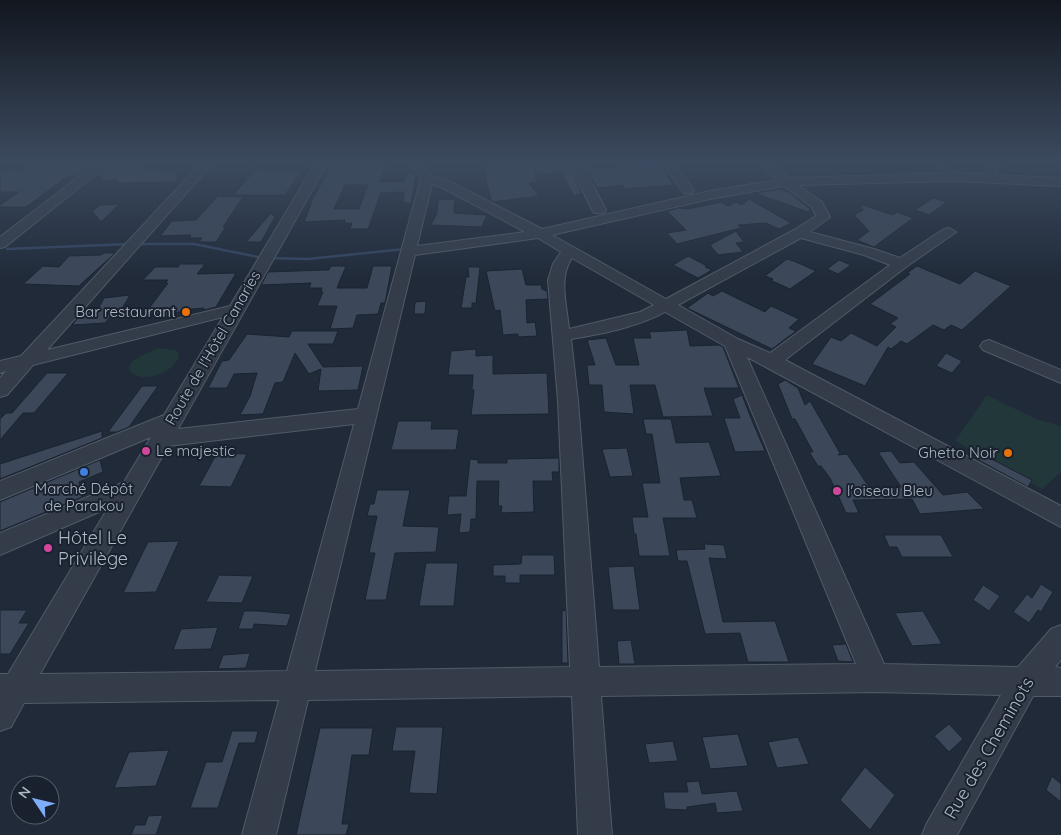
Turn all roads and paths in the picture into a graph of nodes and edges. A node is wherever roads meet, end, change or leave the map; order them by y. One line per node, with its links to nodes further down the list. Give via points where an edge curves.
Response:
1 (55, 201): 15 (street)
2 (172, 201): 24 (street)
3 (299, 201): 20 (street, Route de l'Hôtel Canaries)
4 (422, 201): 16 (street)
5 (477, 201): 11 (street)
6 (594, 201): 10 (street)
7 (639, 201): 10 (street)
8 (684, 201): 14 (street)
9 (812, 201): 13 (street, via 822,214 821,219)
10 (599, 210): 11 (street)
11 (524, 226): 14 (street); 16 (street)
12 (949, 232): 18 (street)
13 (799, 233): 18 (street); 19 (street)
14 (540, 234): 16 (street); 17 (street)
15 (0, 244)
16 (411, 245): 29 (street)
17 (569, 252): 19 (street); 21 (street, via 560,264 556,280)
18 (901, 264): 25 (street)
19 (664, 306): 21 (street, via 618,325); 22 (street)
20 (236, 309): 24 (street); 30 (street, Route de l'Hôtel Canaries)
21 (563, 335): 39 (street)
22 (732, 343): 25 (street); 36 (street)
23 (989, 346): 27 (street)
24 (27, 360): 26 (street); 28 (street)
25 (772, 361): 33 (street)
26 (0, 368)
27 (1061, 377)
28 (0, 390)
29 (367, 414): 30 (street); 40 (street)
30 (166, 429): 31 (street, Route de l'Hôtel Canaries); 32 (street)
31 (132, 488): 34 (street); 41 (street, Route de l'Hôtel Canaries)
32 (0, 491)
33 (1061, 517)
34 (0, 544)
35 (1061, 639): 37 (street, Rue des Cheminots)
36 (876, 678): 37 (street); 39 (street)
37 (1025, 681): 38 (street); 45 (street, Rue des Cheminots)
38 (1061, 682)
39 (584, 683): 40 (street); 44 (street)
40 (296, 685): 41 (street); 43 (street)
41 (8, 688): 42 (street, Route de l'Hôtel Canaries)
42 (0, 716)
43 (259, 835)
44 (595, 835)
45 (939, 835)

